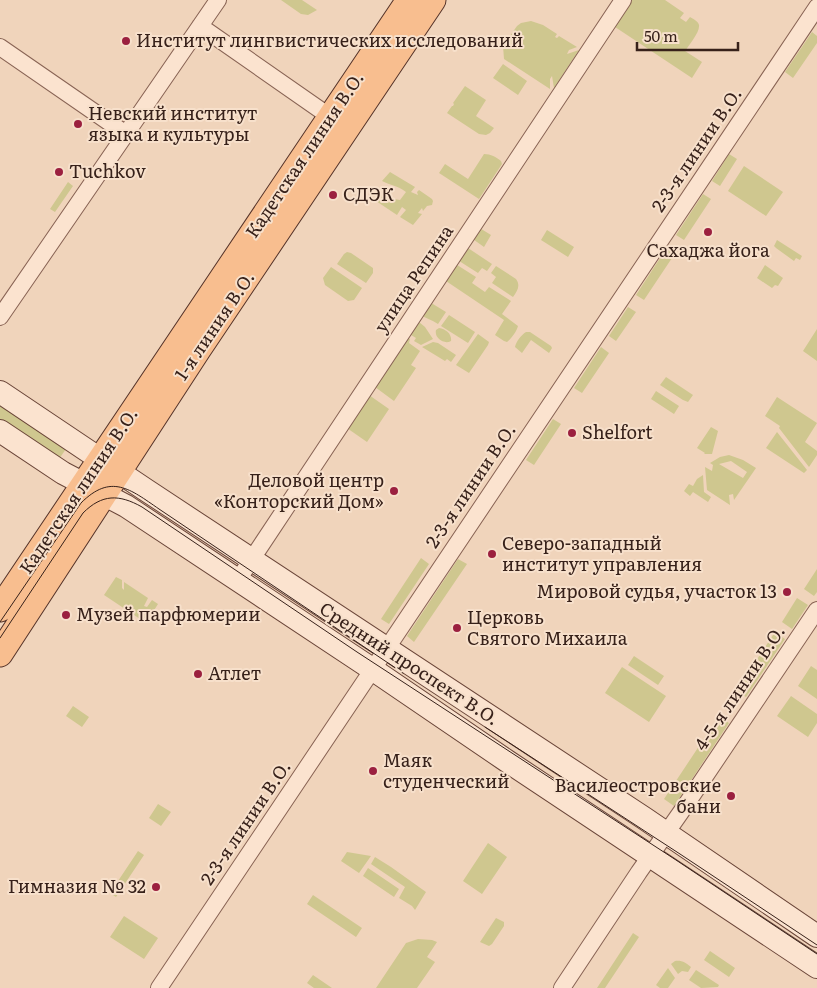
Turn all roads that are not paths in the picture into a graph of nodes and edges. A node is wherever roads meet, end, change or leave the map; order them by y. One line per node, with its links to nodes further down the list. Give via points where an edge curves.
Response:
1 (218, 0): 6 (street)
2 (408, 0): 8 (main road, Кадетская линия В.О.)
3 (433, 0): 8 (main road, 1-я линия В.О.)
4 (623, 0): 15 (street, улица Репина)
5 (817, 7): 19 (street, 2-3-я линии В.О.)
6 (200, 26): 8 (street); 9 (street)
7 (0, 48): 9 (street)
8 (339, 123): 13 (main road, 1-я линия В.О., via 198,350)
9 (126, 134): 10 (street)
10 (0, 317)
11 (0, 392): 13 (main road, Средний проспект В.О.)
12 (0, 431): 14 (main road, Средний проспект В.О., via 63,473)
13 (110, 466): 14 (main road, 1-я линия В.О.); 15 (main road, Средний проспект В.О.)
14 (94, 489): 16 (main road, Средний проспект В.О., via 126,506); 17 (main road, Кадетская линия В.О.); 20 (main road, 1-я линия В.О.)
15 (251, 560): 16 (street, улица Репина); 19 (main road, Средний проспект В.О.)
16 (238, 580): 21 (main road, Средний проспект В.О.)
17 (0, 609)
18 (817, 610): 22 (street, 4-5-я линии В.О.)
19 (386, 649): 21 (street, 2-3-я линии В.О.); 22 (main road, Средний проспект В.О.)
20 (0, 654)
21 (372, 669): 23 (main road, Средний проспект В.О.); 26 (street, 2-3-я линии В.О.)
22 (666, 833): 23 (street, 4-5-я линии В.О.); 24 (main road, Средний проспект В.О.)
23 (650, 855): 25 (main road, Средний проспект В.О.); 27 (street, 4-5-я линии В.О.)
24 (817, 936)
25 (817, 967)
26 (159, 988)
27 (562, 988)

